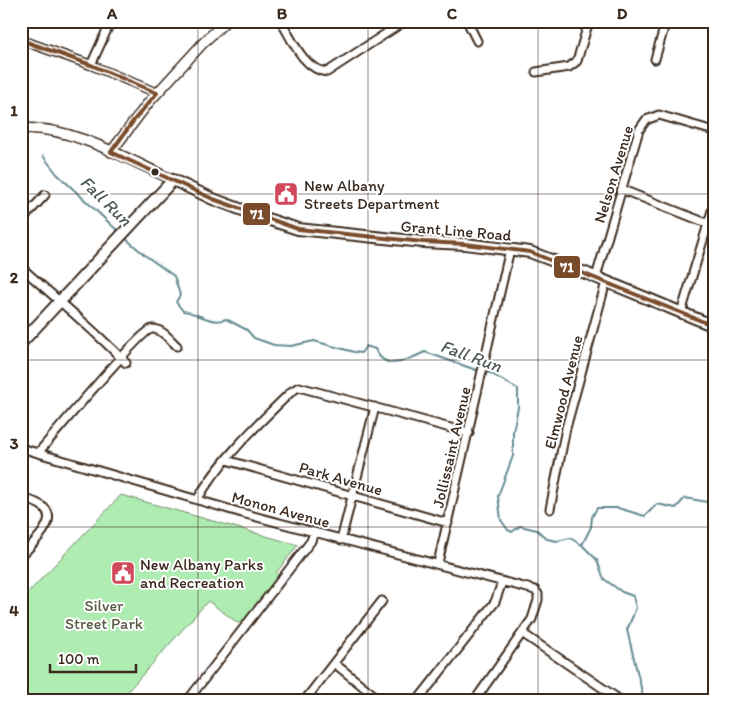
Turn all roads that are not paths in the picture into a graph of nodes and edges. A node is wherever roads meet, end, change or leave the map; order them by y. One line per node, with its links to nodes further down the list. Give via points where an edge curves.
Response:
1 (111, 21): 11 (street)
2 (226, 21): 13 (street)
3 (281, 21): 4 (street, via 296,48 312,67 327,72)
4 (405, 21)
5 (467, 21): 9 (street)
6 (590, 21): 12 (street, via 577,61 569,67)
7 (666, 21): 10 (street)
8 (21, 40): 11 (street)
9 (477, 41)
10 (655, 59)
11 (91, 65): 13 (street)
12 (536, 72)
13 (157, 93): 16 (street)
14 (21, 129): 16 (street, Grant Line Road, via 53,131)
15 (714, 131): 18 (street, Nelson Avenue, via 659,115 646,120 636,140)
16 (111, 152): 17 (street, Grant Line Road)
17 (173, 180): 23 (main road, Grant Line Road, via 213,199 298,229); 27 (main road)
18 (623, 190): 22 (street); 25 (street, Nelson Avenue)
19 (45, 195): 21 (street)
20 (714, 204): 22 (street)
21 (21, 221)
22 (711, 225): 28 (street)
23 (510, 249): 25 (main road, Grant Line Road, via 530,252); 34 (street, Jollissaint Avenue)
24 (21, 267): 27 (street)
25 (596, 277): 26 (main road, Grant Line Road)
26 (606, 282): 28 (main road, Grant Line Road); 41 (street, Elmwood Avenue, via 566,428)
27 (59, 302): 30 (main road); 32 (street)
28 (681, 313): 29 (main road, Grant Line Road)
29 (714, 326)
30 (21, 343)
31 (177, 346): 32 (street, via 160,330 152,329)
32 (124, 360): 36 (street)
33 (374, 407): 34 (street); 37 (street, via 299,388 292,391); 38 (street)
34 (469, 434): 42 (street, Jollissaint Avenue)
35 (21, 448): 36 (street, Monon Avenue)
36 (38, 453): 40 (street, Monon Avenue)
37 (226, 460): 38 (street, Park Avenue); 40 (street)
38 (352, 495): 42 (street, Park Avenue); 44 (street)
39 (21, 498): 45 (street, via 34,500 44,507 49,516 48,526)
40 (197, 500): 43 (street, Monon Avenue)
41 (550, 509)
42 (448, 523): 46 (street, Jollissaint Avenue)
43 (314, 532): 44 (street, Monon Avenue); 51 (street, via 311,541)
44 (341, 540): 46 (street, Monon Avenue)
45 (21, 556)
46 (438, 564): 47 (street, Monon Avenue)
47 (502, 582): 49 (street, Monon Avenue, via 535,590 538,594 537,606); 54 (street, via 495,602)
48 (382, 601): 50 (street)
49 (522, 633): 55 (street); 56 (street)
50 (334, 663): 52 (street); 53 (street)
51 (188, 700)
52 (305, 700)
53 (380, 700)
54 (418, 700)
55 (476, 700)
56 (620, 700)

